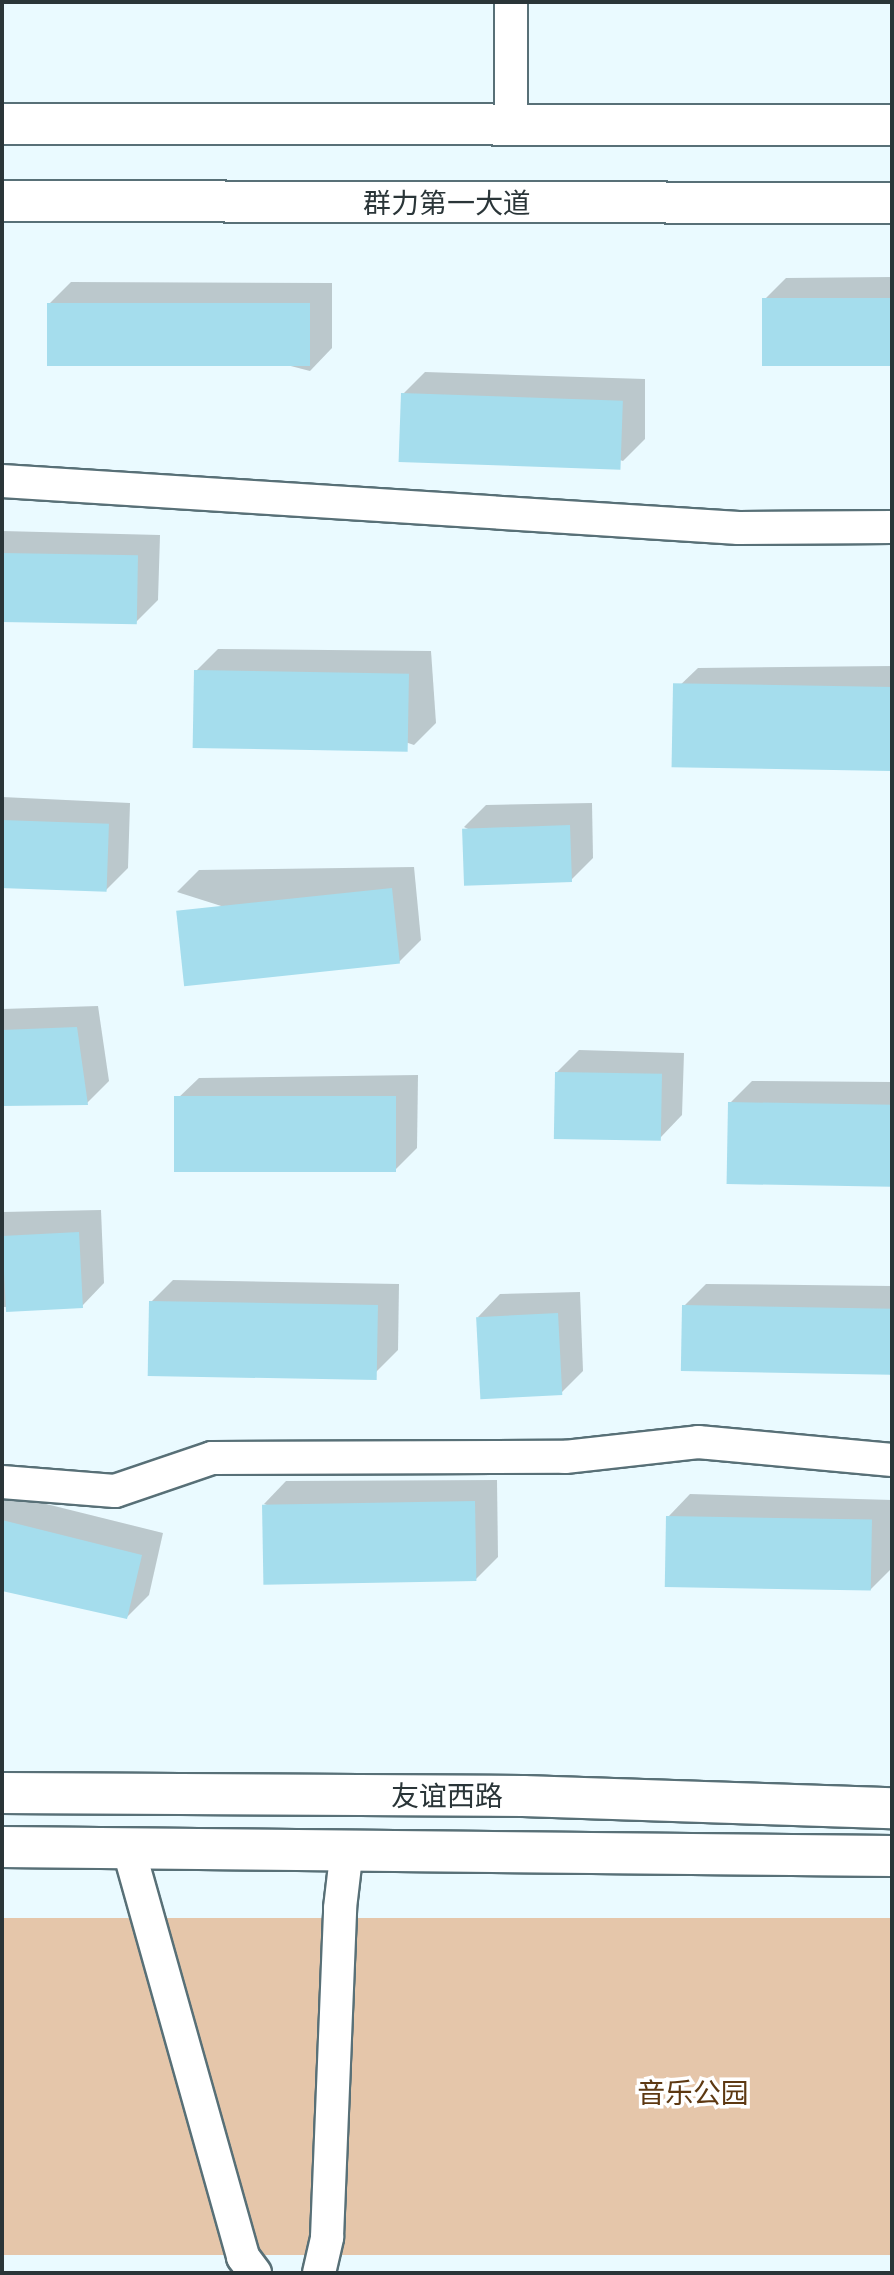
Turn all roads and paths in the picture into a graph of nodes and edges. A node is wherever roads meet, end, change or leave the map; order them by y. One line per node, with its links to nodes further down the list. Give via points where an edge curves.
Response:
1 (511, 2): 3 (street)
2 (2, 124): 3 (main road)
3 (511, 125): 4 (main road)
4 (892, 125)
5 (2, 201): 6 (main road, 群力第一大道)
6 (892, 203)
7 (2, 481): 8 (street, via 739,528)
8 (892, 527)
9 (892, 1460): 10 (street, via 698,1442 565,1457 212,1458 115,1491)
10 (2, 1482)
11 (2, 1793): 12 (main road, 友谊西路, via 523,1796)
12 (892, 1808)
13 (2, 1847): 14 (main road, 友谊西路)
14 (128, 1847): 15 (main road, 友谊西路); 17 (street, via 243,2257)
15 (347, 1848): 16 (main road, 友谊西路); 18 (street, via 327,2237)
16 (892, 1856)
17 (255, 2273)
18 (319, 2273)

